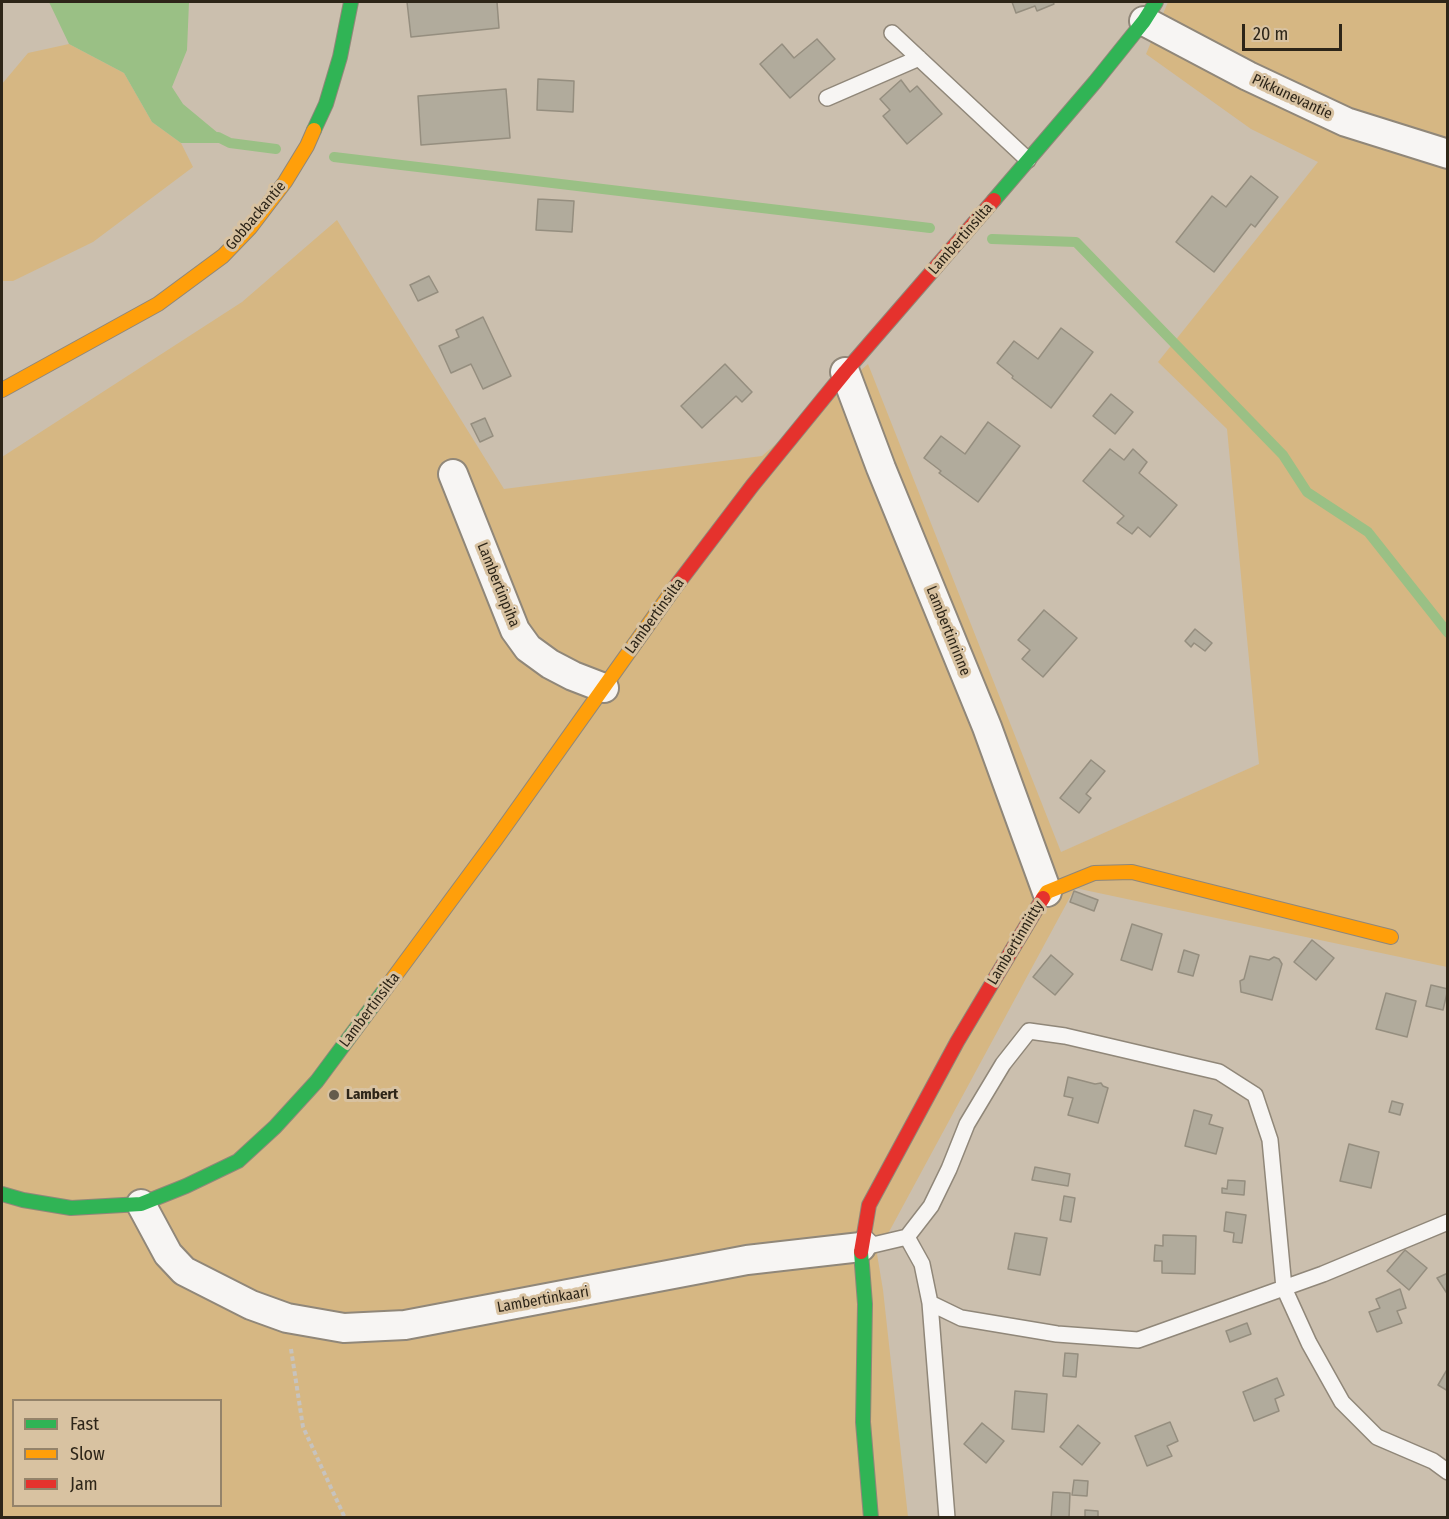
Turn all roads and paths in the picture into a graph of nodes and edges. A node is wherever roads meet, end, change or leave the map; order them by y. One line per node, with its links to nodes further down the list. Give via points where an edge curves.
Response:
1 (351, 2): 9 (street, Gobbackantie, via 326,104 285,182 250,228 223,256 158,304)
2 (1150, 11): 6 (street, Pikkunevantie, via 1248,76 1346,122); 7 (street, Lambertinsilta)
3 (892, 33): 4 (lane)
4 (919, 58): 5 (lane); 7 (lane)
5 (827, 98)
6 (1448, 154)
7 (1028, 160): 8 (street, Lambertinsilta)
8 (845, 372): 11 (street, Lambertinsilta, via 752,486); 12 (street, Lambertinrinne, via 987,727)
9 (2, 390)
10 (453, 474): 11 (street, Lambertinpiha, via 515,630 528,648 550,664)
11 (604, 688): 15 (street, Lambertinsilta, via 317,1081 238,1161)
12 (1047, 892): 13 (street, Lambertinniitty, via 1094,873 1132,872); 18 (street, Lambertinniitty, via 957,1042 869,1205)
13 (1391, 937)
14 (2, 1194): 15 (street, via 71,1209)
15 (141, 1204): 21 (street, Lambertinkaari, via 168,1254 184,1271 250,1305)
16 (1448, 1222): 19 (lane)
17 (907, 1237): 18 (lane, via 873,1245); 19 (lane, via 931,1206 967,1124 1003,1064 1029,1031 1219,1072 1255,1095 1270,1140); 20 (lane, via 922,1264)
18 (863, 1241): 21 (street, Lambertinkaari, via 405,1325 344,1328); 24 (street, via 863,1422)
19 (1284, 1288): 20 (lane, via 1138,1340 1057,1335 962,1318); 22 (lane, via 1342,1402 1377,1437 1433,1461)
20 (930, 1303): 25 (lane)
21 (287, 1318): 23 (path, via 303,1427)
22 (1448, 1472)
23 (345, 1518)
24 (871, 1518)
25 (947, 1518)

